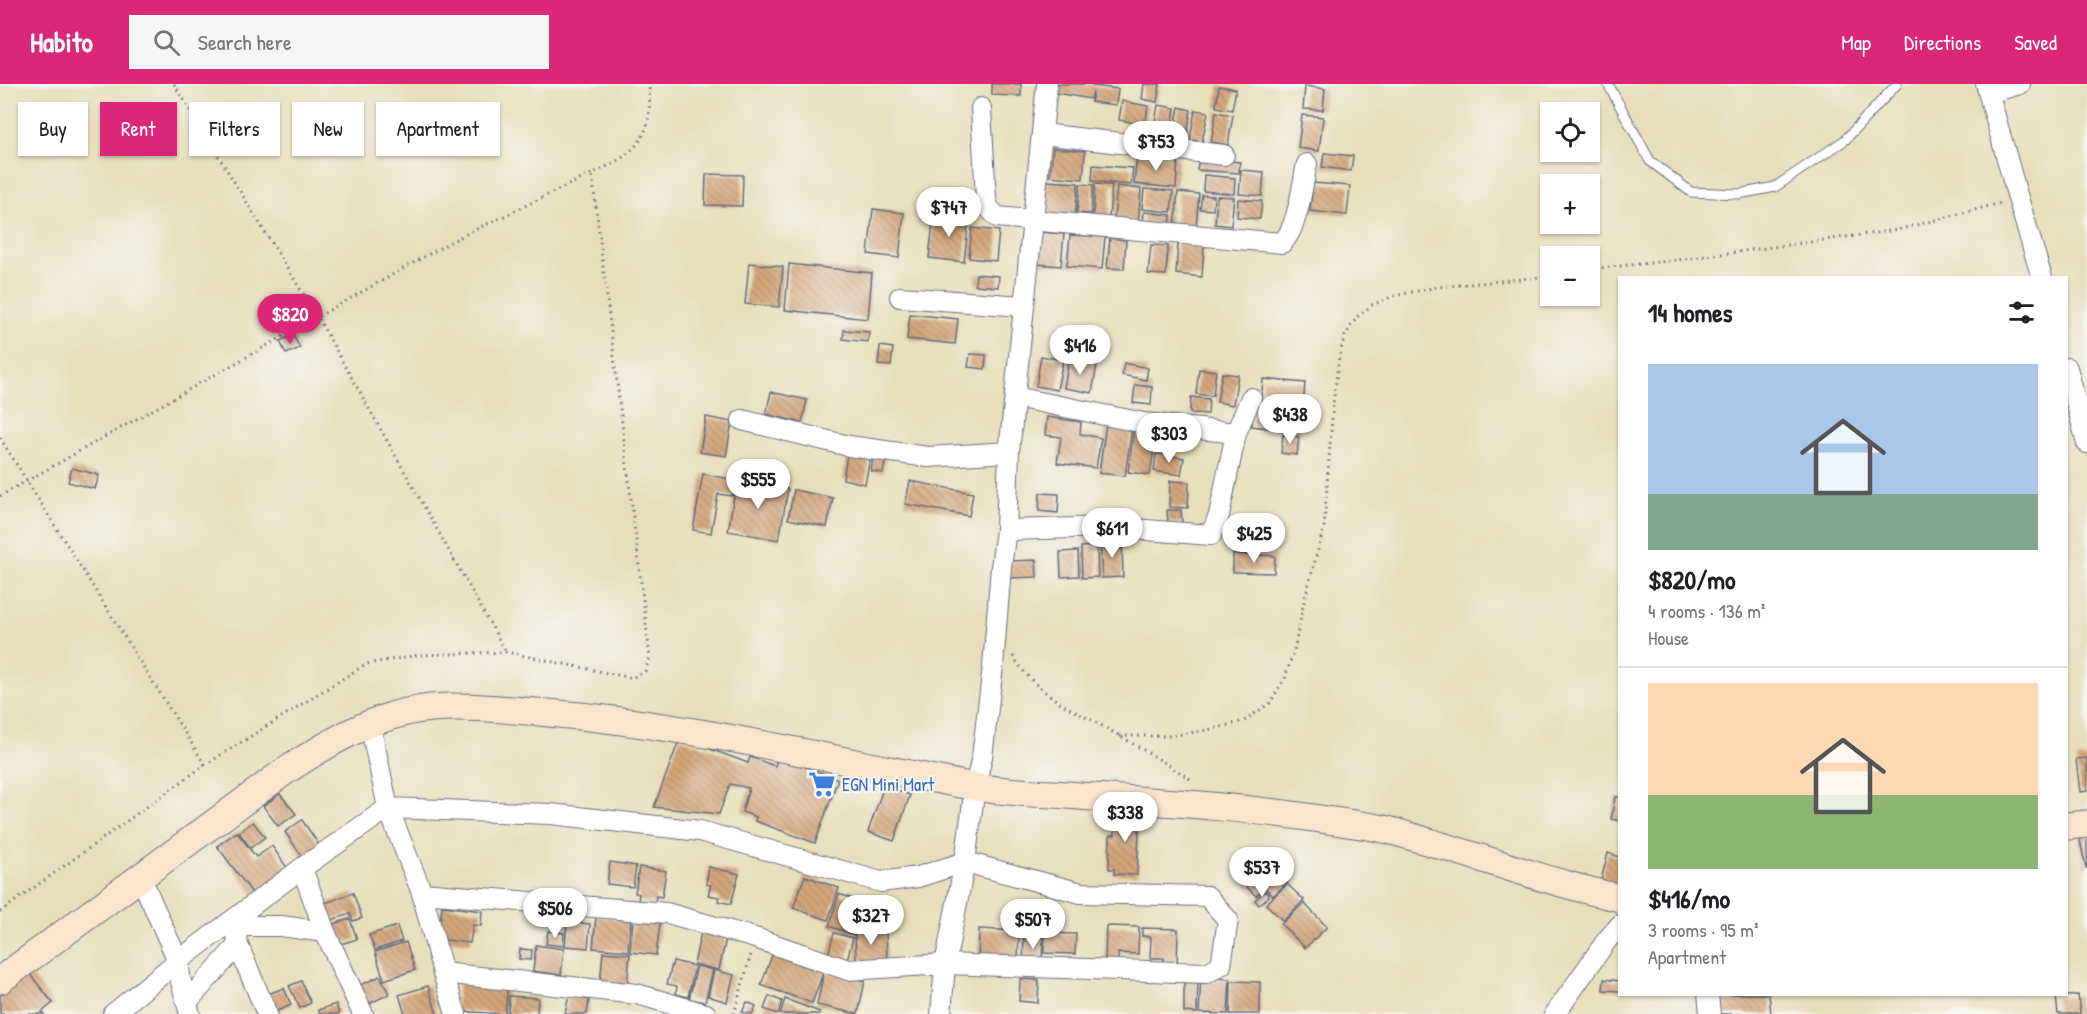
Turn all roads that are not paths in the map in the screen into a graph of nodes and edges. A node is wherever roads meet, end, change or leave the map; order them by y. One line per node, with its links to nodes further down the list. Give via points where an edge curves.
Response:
1 (1047, 84): 7 (street)
2 (1608, 84): 3 (lane, via 1650,161 1690,192 1739,194 1775,187 1845,140)
3 (1897, 84)
4 (2020, 84): 5 (street)
5 (1988, 88): 11 (street)
6 (981, 108): 10 (street, via 988,207 997,217)
7 (1042, 134): 8 (street); 10 (street)
8 (1224, 155)
9 (1307, 164): 10 (street, via 1292,228 1282,243)
10 (1034, 222): 13 (street)
11 (2041, 276)
12 (900, 297): 13 (street)
13 (1023, 306): 15 (street)
14 (2068, 372): 19 (street)
15 (1015, 397): 18 (street, via 1144,423); 20 (street)
16 (1251, 398): 18 (street)
17 (742, 420): 20 (street, via 849,446 928,457)
18 (1236, 433): 21 (street, via 1219,515 1210,535 1107,527)
19 (2087, 443)
20 (1009, 452): 21 (street)
21 (1006, 530): 23 (street, via 982,757)
22 (370, 724): 23 (street, via 428,708 454,707 591,717 729,737); 24 (street); 29 (street, via 281,774)
23 (975, 788): 27 (street); 31 (street, via 1240,808 1384,829)
24 (388, 807): 27 (street, via 551,814 700,831 881,882 918,877); 28 (street); 30 (street)
25 (2087, 824): 26 (street)
26 (2068, 826)
27 (965, 862): 36 (street); 36 (street, via 1081,893 1207,896 1228,920 1221,965 1207,973)
28 (302, 868): 33 (street); 34 (street)
29 (141, 878): 35 (street); 40 (street)
30 (422, 894): 36 (street, via 667,913 848,969); 38 (street)
31 (1618, 898)
32 (1618, 927): 49 (street)
33 (236, 930): 34 (street, via 281,926); 35 (street); 37 (street); 39 (street)
34 (325, 932): 45 (street)
35 (178, 961): 42 (street); 43 (street)
36 (945, 963): 48 (street)
37 (252, 973): 39 (street); 44 (street)
38 (443, 973): 46 (street); 47 (street, via 637,994)
39 (211, 978): 42 (street)
40 (0, 980)
41 (1708, 996): 50 (street)
42 (189, 1008)
43 (113, 1014)
44 (267, 1014)
45 (363, 1014)
46 (456, 1014)
47 (706, 1014)
48 (941, 1014)
49 (1555, 1014)
50 (1710, 1014)

